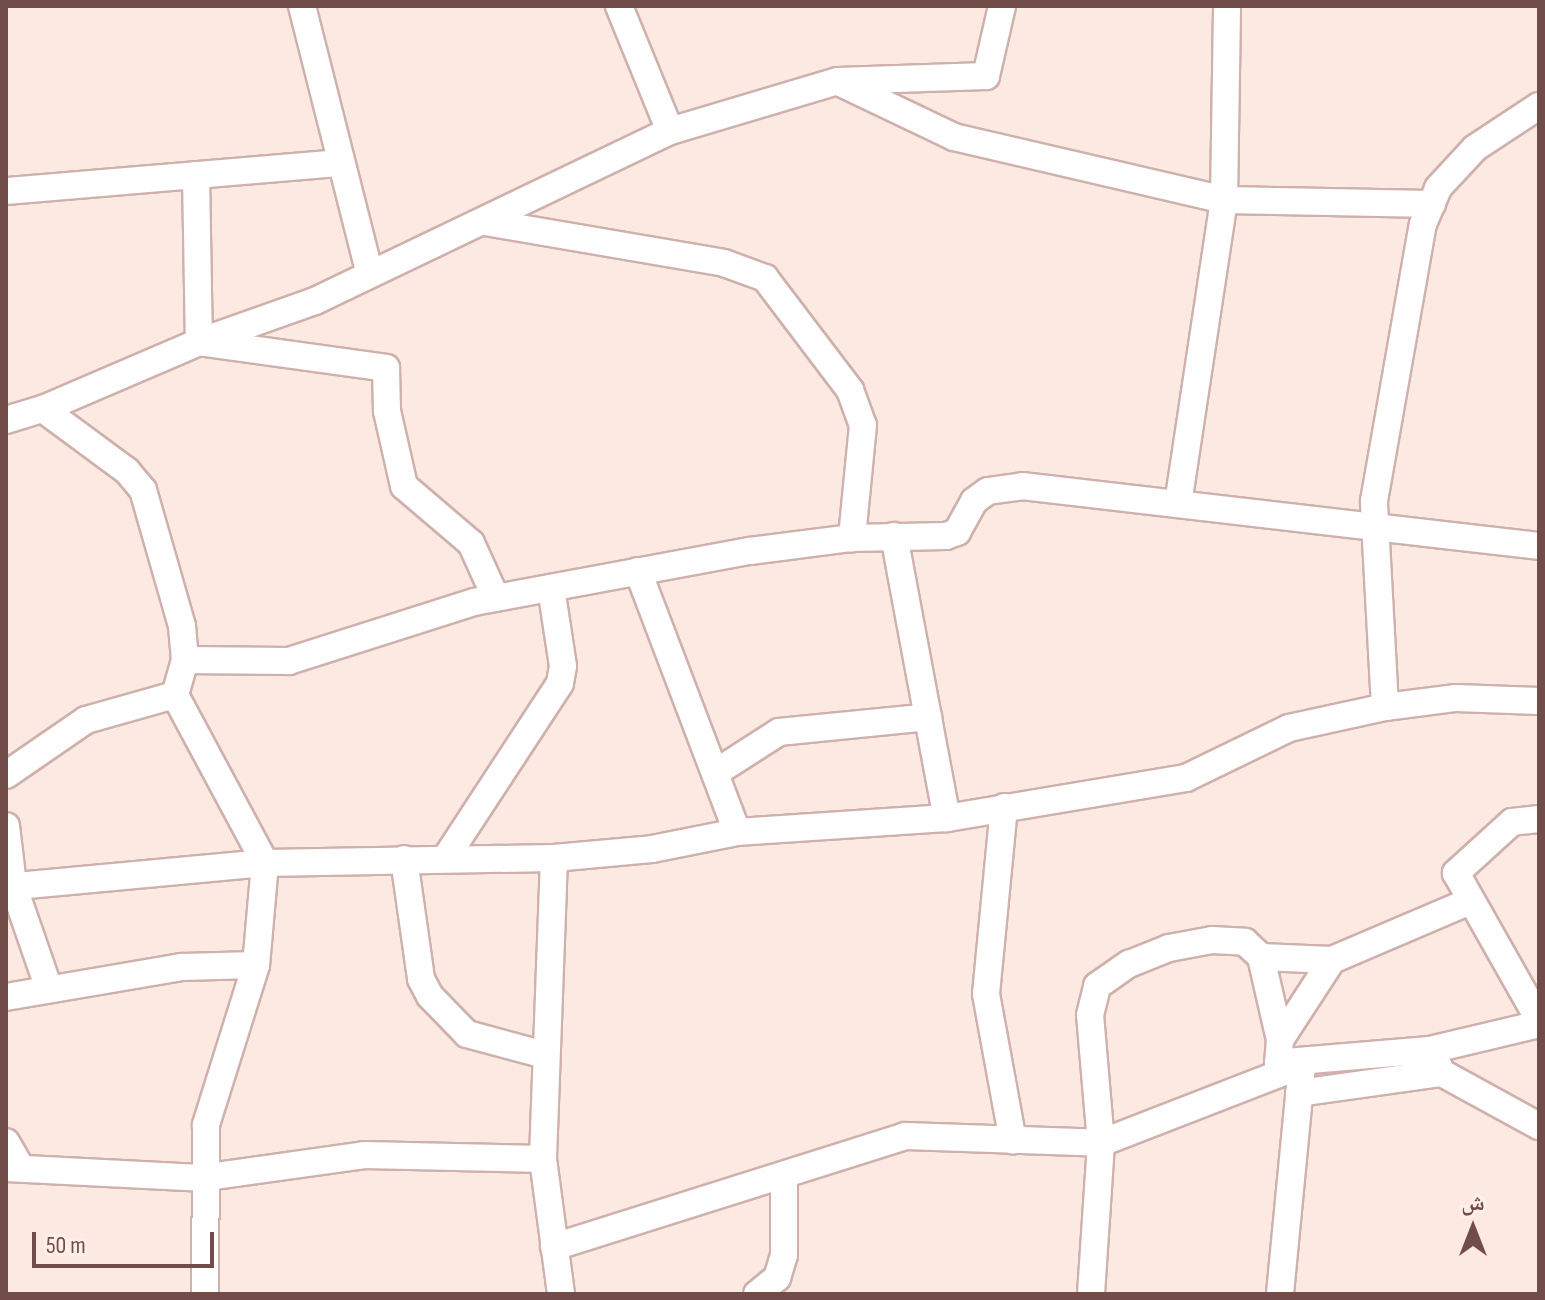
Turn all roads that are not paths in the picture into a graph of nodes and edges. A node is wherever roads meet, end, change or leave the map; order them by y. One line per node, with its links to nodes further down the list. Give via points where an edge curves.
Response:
1 (302, 6): 8 (street)
2 (619, 6): 7 (street)
3 (1002, 6): 5 (street, via 986,76)
4 (1227, 6): 11 (street)
5 (838, 81): 7 (street); 11 (street, via 954,137)
6 (1539, 106): 12 (street, via 1475,148 1438,188)
7 (670, 131): 13 (street)
8 (337, 163): 9 (street); 14 (street)
9 (196, 175): 10 (street); 15 (street)
10 (6, 191)
11 (1224, 200): 12 (street); 18 (street)
12 (1432, 204): 19 (street, via 1423,224)
13 (485, 222): 14 (street); 21 (street, via 724,263 765,278 850,390 863,425)
14 (370, 274): 15 (street, via 315,301)
15 (199, 342): 16 (street); 25 (street, via 386,368 387,411 404,486 471,543)
16 (43, 409): 17 (street); 26 (street, via 127,471 143,490 182,626)
17 (6, 420)
18 (1178, 504): 19 (street); 20 (street, via 1022,486 988,491 974,501 957,532)
19 (1373, 527): 22 (street); 29 (street)
20 (894, 536): 21 (street); 30 (street)
21 (852, 538): 23 (street)
22 (1539, 546)
23 (638, 571): 24 (street); 31 (street)
24 (551, 588): 25 (street); 40 (street, via 563,666 560,683)
25 (496, 598): 26 (street, via 289,661)
26 (185, 660): 27 (street)
27 (175, 695): 32 (street, via 86,720); 41 (street)
28 (1539, 701): 29 (street, via 1456,698)
29 (1385, 707): 33 (street, via 1289,728 1186,778)
30 (928, 717): 31 (street, via 779,732); 34 (street)
31 (715, 773): 37 (street)
32 (6, 775)
33 (1004, 807): 34 (street); 55 (street, via 986,994)
34 (947, 818): 37 (street)
35 (1539, 819): 43 (street, via 1512,822 1456,873)
36 (6, 826): 42 (street)
37 (737, 832): 38 (street, via 652,849)
38 (554, 858): 40 (street); 50 (street)
39 (404, 859): 40 (street); 41 (street); 50 (street, via 421,979 430,996 467,1034)
40 (445, 859)
41 (265, 863): 42 (street); 46 (street)
42 (10, 886): 47 (street)
43 (1470, 901): 45 (street); 49 (street)
44 (1261, 957): 45 (street); 51 (street); 57 (street, via 1245,942 1232,939 1169,948 1129,964 1097,986 1090,1015)
45 (1332, 960): 51 (street)
46 (256, 965): 47 (street, via 182,967); 60 (street, via 213,1096)
47 (49, 989): 48 (street)
48 (6, 997)
49 (1539, 1022): 52 (street)
50 (545, 1055): 58 (street)
51 (1287, 1056): 52 (street); 53 (street); 57 (street)
52 (1436, 1062): 53 (street); 54 (street)
53 (1299, 1093): 67 (street)
54 (1539, 1126)
55 (1013, 1141): 57 (street); 61 (street, via 905,1136)
56 (6, 1142): 59 (street)
57 (1101, 1143): 66 (street)
58 (543, 1159): 60 (street, via 364,1155); 62 (street)
59 (14, 1168): 60 (street)
60 (201, 1178): 63 (street)
61 (784, 1178): 62 (street); 65 (street, via 784,1255 777,1278)
62 (554, 1247): 64 (street)
63 (205, 1294)
64 (561, 1294)
65 (757, 1294)
66 (1091, 1294)
67 (1280, 1294)

